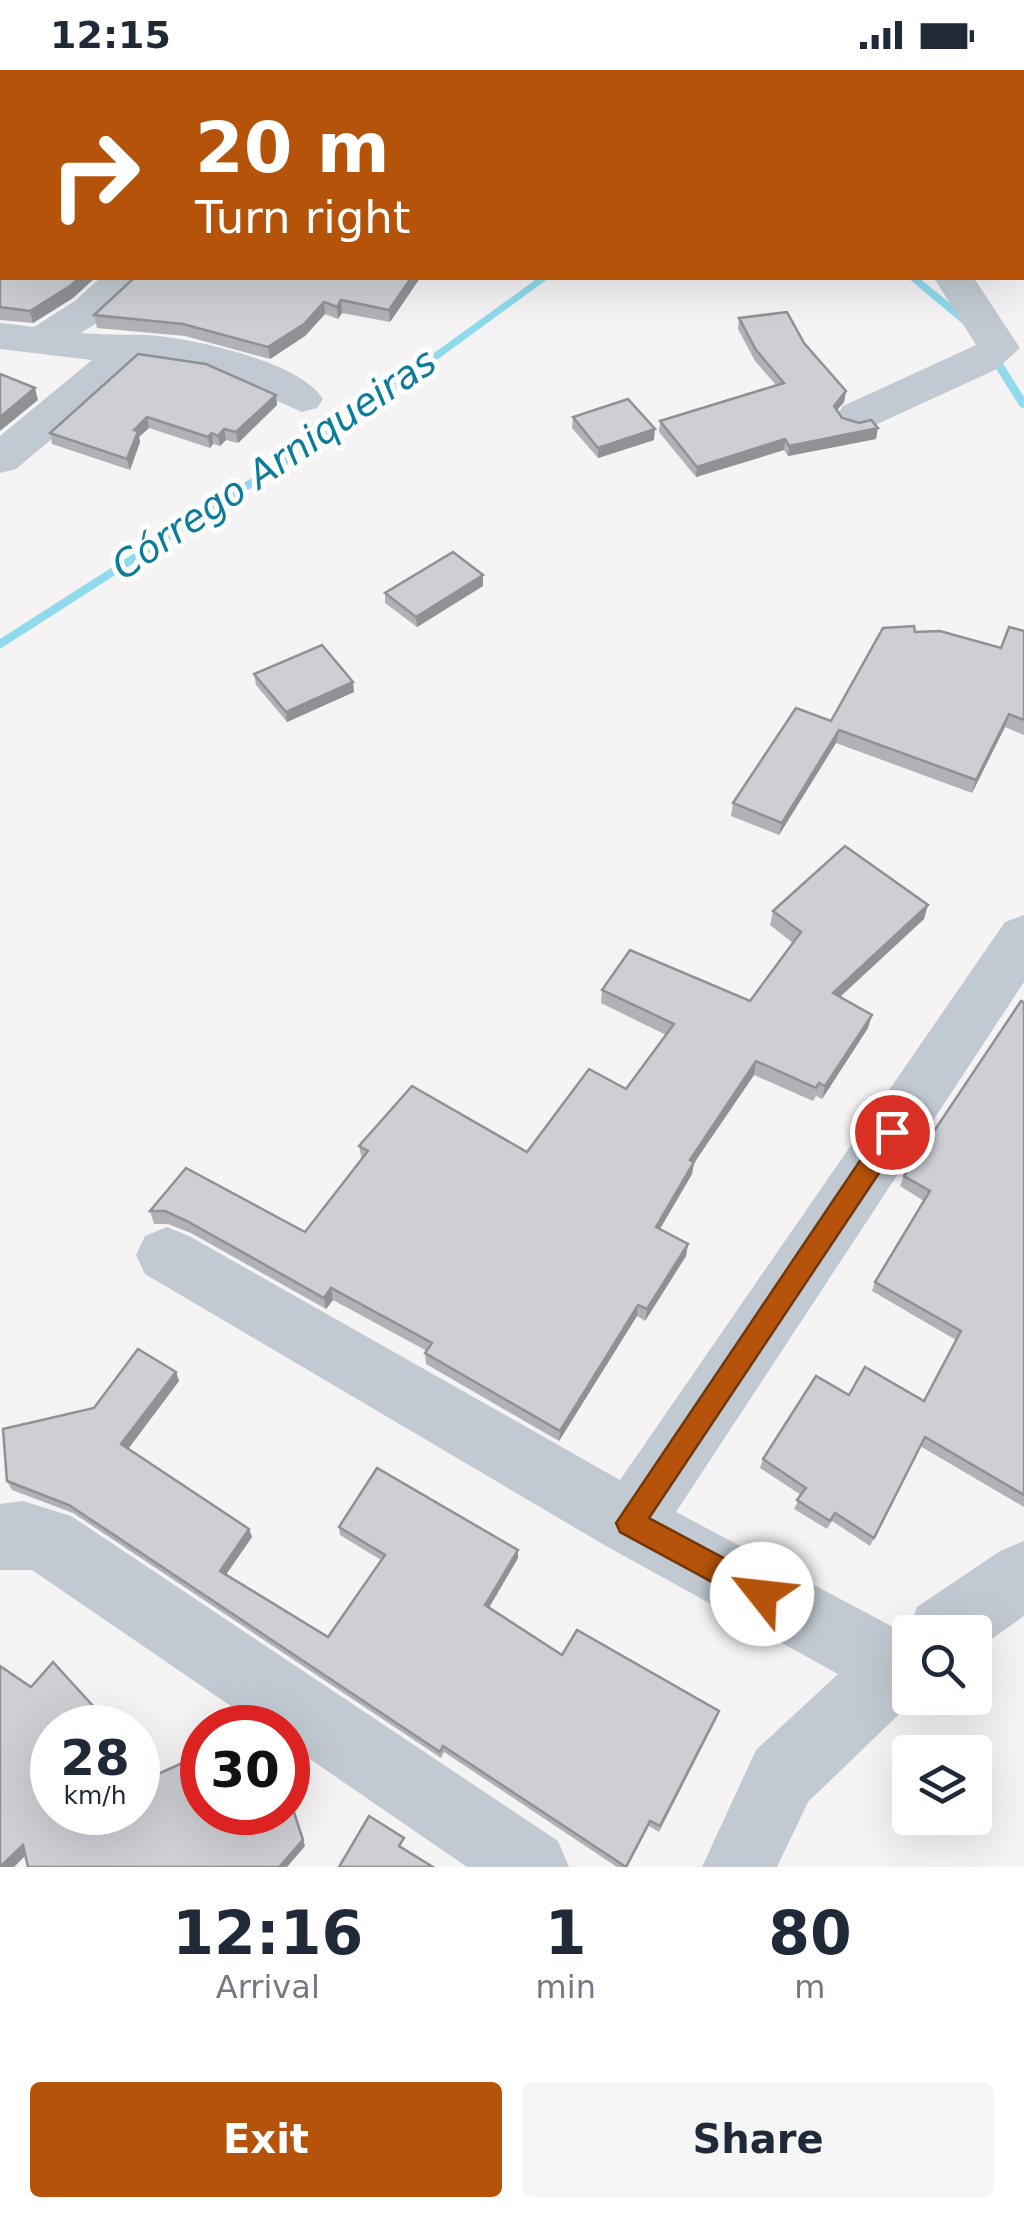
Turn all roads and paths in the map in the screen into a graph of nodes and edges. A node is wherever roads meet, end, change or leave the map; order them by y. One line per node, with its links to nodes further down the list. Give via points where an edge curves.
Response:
1 (121, 280): 3 (street, via 89,310)
2 (955, 280): 6 (street, via 998,348)
3 (20, 339): 4 (street)
4 (127, 349): 5 (street, via 220,360); 7 (street)
5 (302, 399)
6 (858, 416)
7 (0, 459)
8 (1024, 937): 10 (street)
9 (167, 1255): 10 (street)
10 (630, 1523): 14 (street)
11 (0, 1537): 16 (street, via 47,1540)
12 (1024, 1574): 13 (street)
13 (966, 1615)
14 (892, 1641)
15 (892, 1673): 17 (street, via 782,1776)
16 (532, 1867)
17 (739, 1867)

